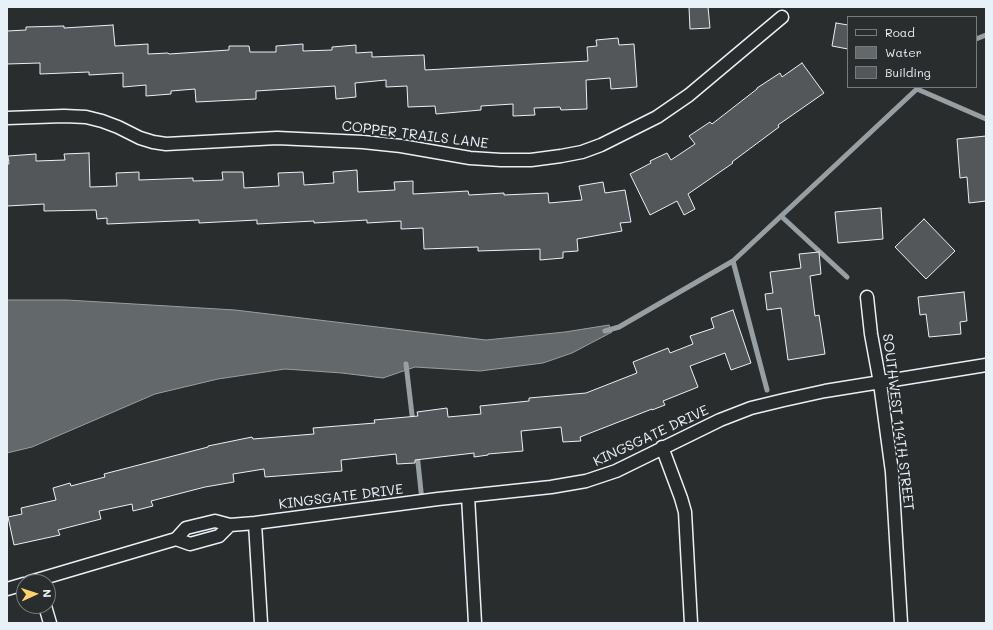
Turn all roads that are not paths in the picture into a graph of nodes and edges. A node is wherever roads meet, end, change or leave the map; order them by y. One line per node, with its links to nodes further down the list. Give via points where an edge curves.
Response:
1 (782, 17): 2 (street, COPPER TRAILS LANE, via 689,95 657,118 582,152 531,160 470,158 401,146 330,140 277,138 166,144 140,138 102,120 86,117)
2 (7, 118)
3 (867, 297): 5 (street, SOUTHWEST 114TH STREET)
4 (986, 365): 5 (street, KINGSGATE DRIVE)
5 (880, 383): 6 (street, KINGSGATE DRIVE, via 751,408); 13 (street, SOUTHWEST 114TH STREET, via 892,472)
6 (662, 448): 7 (street, KINGSGATE DRIVE, via 616,471 586,481); 12 (street, via 685,512)
7 (468, 496): 8 (street, KINGSGATE DRIVE); 11 (street)
8 (255, 523): 9 (street, KINGSGATE DRIVE, via 230,525 219,536 190,544 176,539); 10 (street)
9 (56, 575)
10 (261, 623)
11 (475, 623)
12 (691, 623)
13 (901, 623)

